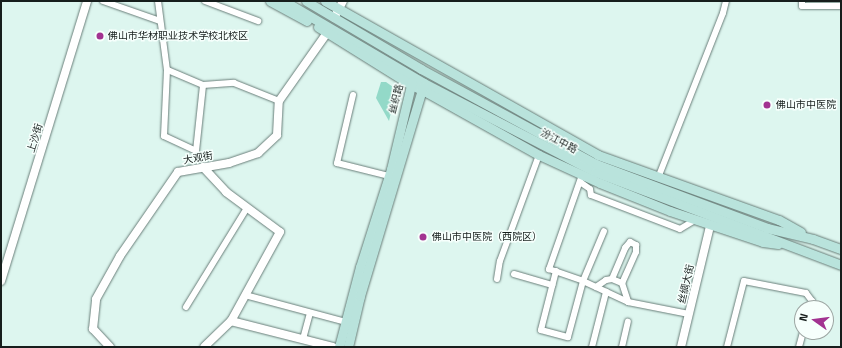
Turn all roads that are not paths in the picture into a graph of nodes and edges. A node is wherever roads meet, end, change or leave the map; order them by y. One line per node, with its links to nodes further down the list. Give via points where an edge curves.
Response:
1 (87, 1): 42 (street, 上沙街)
2 (103, 1): 14 (street)
3 (158, 1): 14 (street)
4 (205, 1): 15 (street)
5 (270, 1): 16 (main road)
6 (284, 1): 19 (main road, 汾江中路)
7 (306, 1): 13 (main road, 汾江中路)
8 (325, 1): 12 (main road)
9 (726, 1): 27 (street)
10 (802, 1): 11 (street, via 802,6)
11 (837, 4)
12 (341, 5): 13 (street); 27 (main road, via 598,155)
13 (334, 18): 17 (main road, 汾江中路)
14 (160, 21): 18 (street)
15 (258, 21)
16 (327, 33): 19 (main road); 23 (street)
17 (421, 69): 19 (main road, 丝织路); 21 (main road); 33 (main road, 汾江中路, via 596,164 767,228)
18 (167, 70): 20 (street); 20 (street, via 164,136 196,151)
19 (412, 81): 21 (main road, 汾江中路); 26 (main road, 丝织路)
20 (203, 86): 23 (street, via 234,83)
21 (426, 88): 24 (main road); 34 (main road, 汾江中路, via 595,172); 61 (main road, via 391,214 382,224 360,296)
22 (354, 95): 26 (street, via 338,163)
23 (279, 101): 25 (street, 大观街, via 277,135 258,153 229,163)
24 (539, 155): 28 (main road); 39 (street, via 500,261)
25 (203, 167): 29 (street, via 226,192); 57 (street, 大观街, via 178,172 120,256 96,299 93,329)
26 (388, 176): 54 (main road, 丝织路)
27 (658, 178): 33 (main road, via 779,220)
28 (581, 179): 30 (main road); 30 (street, via 590,189 591,195 680,229); 37 (street, via 549,269)
29 (247, 208): 47 (street, via 280,232); 50 (street)
30 (695, 220): 31 (main road)
31 (710, 226): 34 (main road, via 763,242); 52 (street, 丝绸大街)
32 (604, 231): 41 (street)
33 (813, 239): 35 (main road, 汾江中路)
34 (793, 246): 36 (main road, 汾江中路)
35 (841, 249)
36 (841, 265)
37 (556, 272): 41 (street); 44 (street)
38 (514, 274): 44 (street)
39 (497, 279)
40 (612, 279): 43 (street); 43 (street, via 630,242 636,245 636,252); 45 (street)
41 (583, 280): 44 (street, via 568,337 541,330); 45 (street)
42 (1, 281)
43 (622, 283): 49 (street)
44 (552, 285)
45 (596, 287): 46 (street)
46 (606, 292): 49 (street); 62 (street)
47 (245, 296): 51 (street); 53 (street)
48 (811, 300): 65 (street, via 806,293 744,281)
49 (628, 302): 52 (street)
50 (186, 307)
51 (310, 313): 54 (street); 56 (street)
52 (689, 314): 64 (street, 丝绸大街)
53 (231, 322): 56 (street); 58 (street)
54 (346, 322): 60 (main road, 丝织路)
55 (628, 322): 63 (street)
56 (303, 340): 59 (street)
57 (110, 347)
58 (204, 347)
59 (333, 347)
60 (339, 347)
61 (348, 347)
62 (592, 347)
63 (622, 347)
64 (681, 347)
65 (727, 347)

